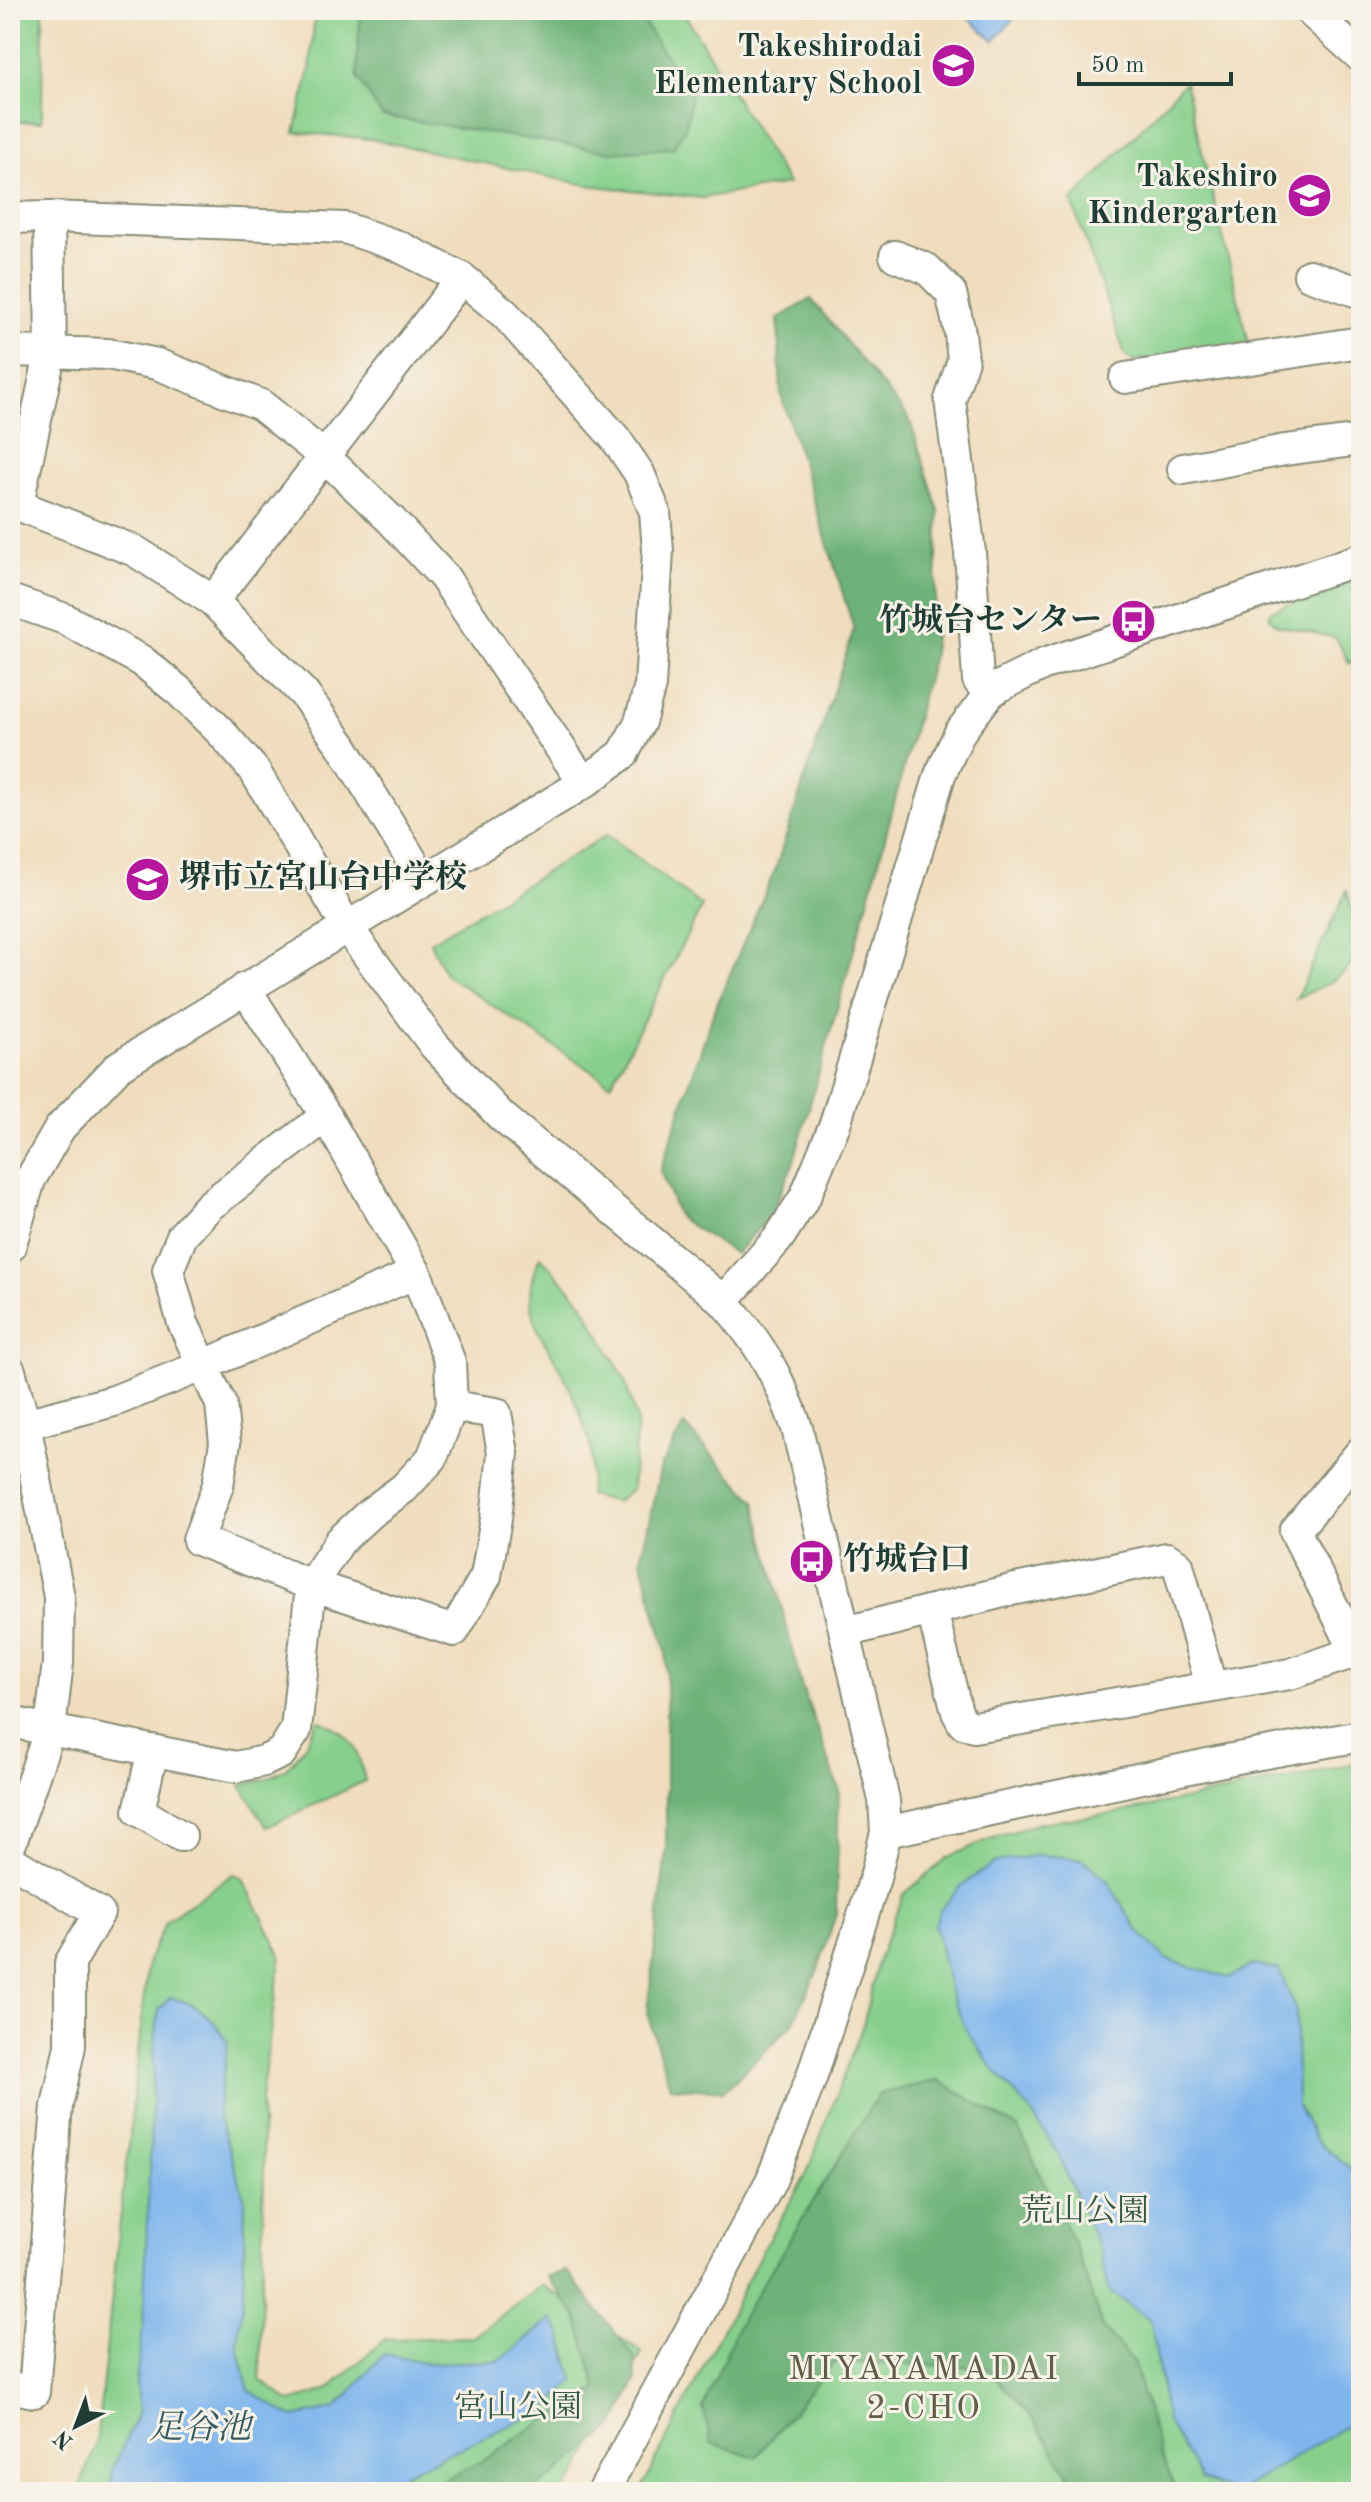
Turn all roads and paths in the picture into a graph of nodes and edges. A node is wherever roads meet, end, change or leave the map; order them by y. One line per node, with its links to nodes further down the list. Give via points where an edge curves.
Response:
1 (1309, 10): 2 (street)
2 (1361, 57)
3 (49, 217): 4 (street); 7 (street, via 345,228 398,246); 10 (street)
4 (10, 218)
5 (895, 256): 20 (street, via 927,269 951,293 960,333 963,360 950,400 970,552 978,680)
6 (1309, 275): 8 (street)
7 (462, 278): 14 (street); 21 (street, via 506,315 615,438 639,473 655,512 658,551 650,686 623,754)
8 (1361, 293)
9 (1361, 342): 12 (street)
10 (51, 350): 11 (street); 14 (street, via 157,364 216,386 261,405); 16 (street)
11 (10, 351)
12 (1125, 378)
13 (1361, 440): 15 (street)
14 (325, 457): 19 (street); 21 (street, via 444,577)
15 (1183, 469)
16 (14, 503): 19 (street, via 135,551)
17 (1361, 559): 20 (street, via 1044,664)
18 (10, 600): 23 (street, via 100,636 180,692 254,770)
19 (213, 601): 22 (street, via 304,694)
20 (989, 694): 28 (street, via 960,732 940,775 835,1124 805,1197 778,1239)
21 (584, 783): 22 (street)
22 (423, 879): 23 (street)
23 (347, 927): 24 (street); 28 (street, via 434,1045 501,1116)
24 (245, 988): 25 (street); 26 (street, via 119,1066 60,1128 30,1180)
25 (326, 1116): 27 (street); 29 (street, via 209,1206 182,1236 168,1270)
26 (10, 1247)
27 (416, 1273): 29 (street); 31 (street, via 450,1362)
28 (723, 1301): 36 (street, via 754,1337 784,1389)
29 (202, 1366): 32 (street, via 114,1401); 34 (street, via 221,1404 225,1443 218,1485 198,1540)
30 (10, 1371): 32 (street)
31 (452, 1406): 34 (street, via 432,1458 340,1541); 34 (street, via 496,1413 503,1453 486,1576 454,1631)
32 (25, 1424): 40 (street, via 59,1597)
33 (1361, 1452): 37 (street, via 1295,1531)
34 (311, 1585): 42 (street, via 296,1730 281,1753 236,1767)
35 (932, 1610): 36 (street); 38 (street, via 957,1712 963,1723 974,1727); 38 (street, via 1167,1558 1178,1565)
36 (845, 1632): 43 (street, via 884,1800)
37 (1358, 1651): 38 (street, via 1290,1674)
38 (1211, 1686)
39 (10, 1722): 40 (street)
40 (50, 1729): 42 (street); 45 (street)
41 (1361, 1736): 43 (street)
42 (153, 1750): 44 (street, via 139,1811)
43 (886, 1832): 48 (street, via 812,2076 771,2181)
44 (181, 1836)
45 (10, 1846)
46 (10, 1860): 47 (street, via 99,1913 70,1963 70,2046 57,2106 34,2392)
47 (10, 2387)
48 (603, 2492)

